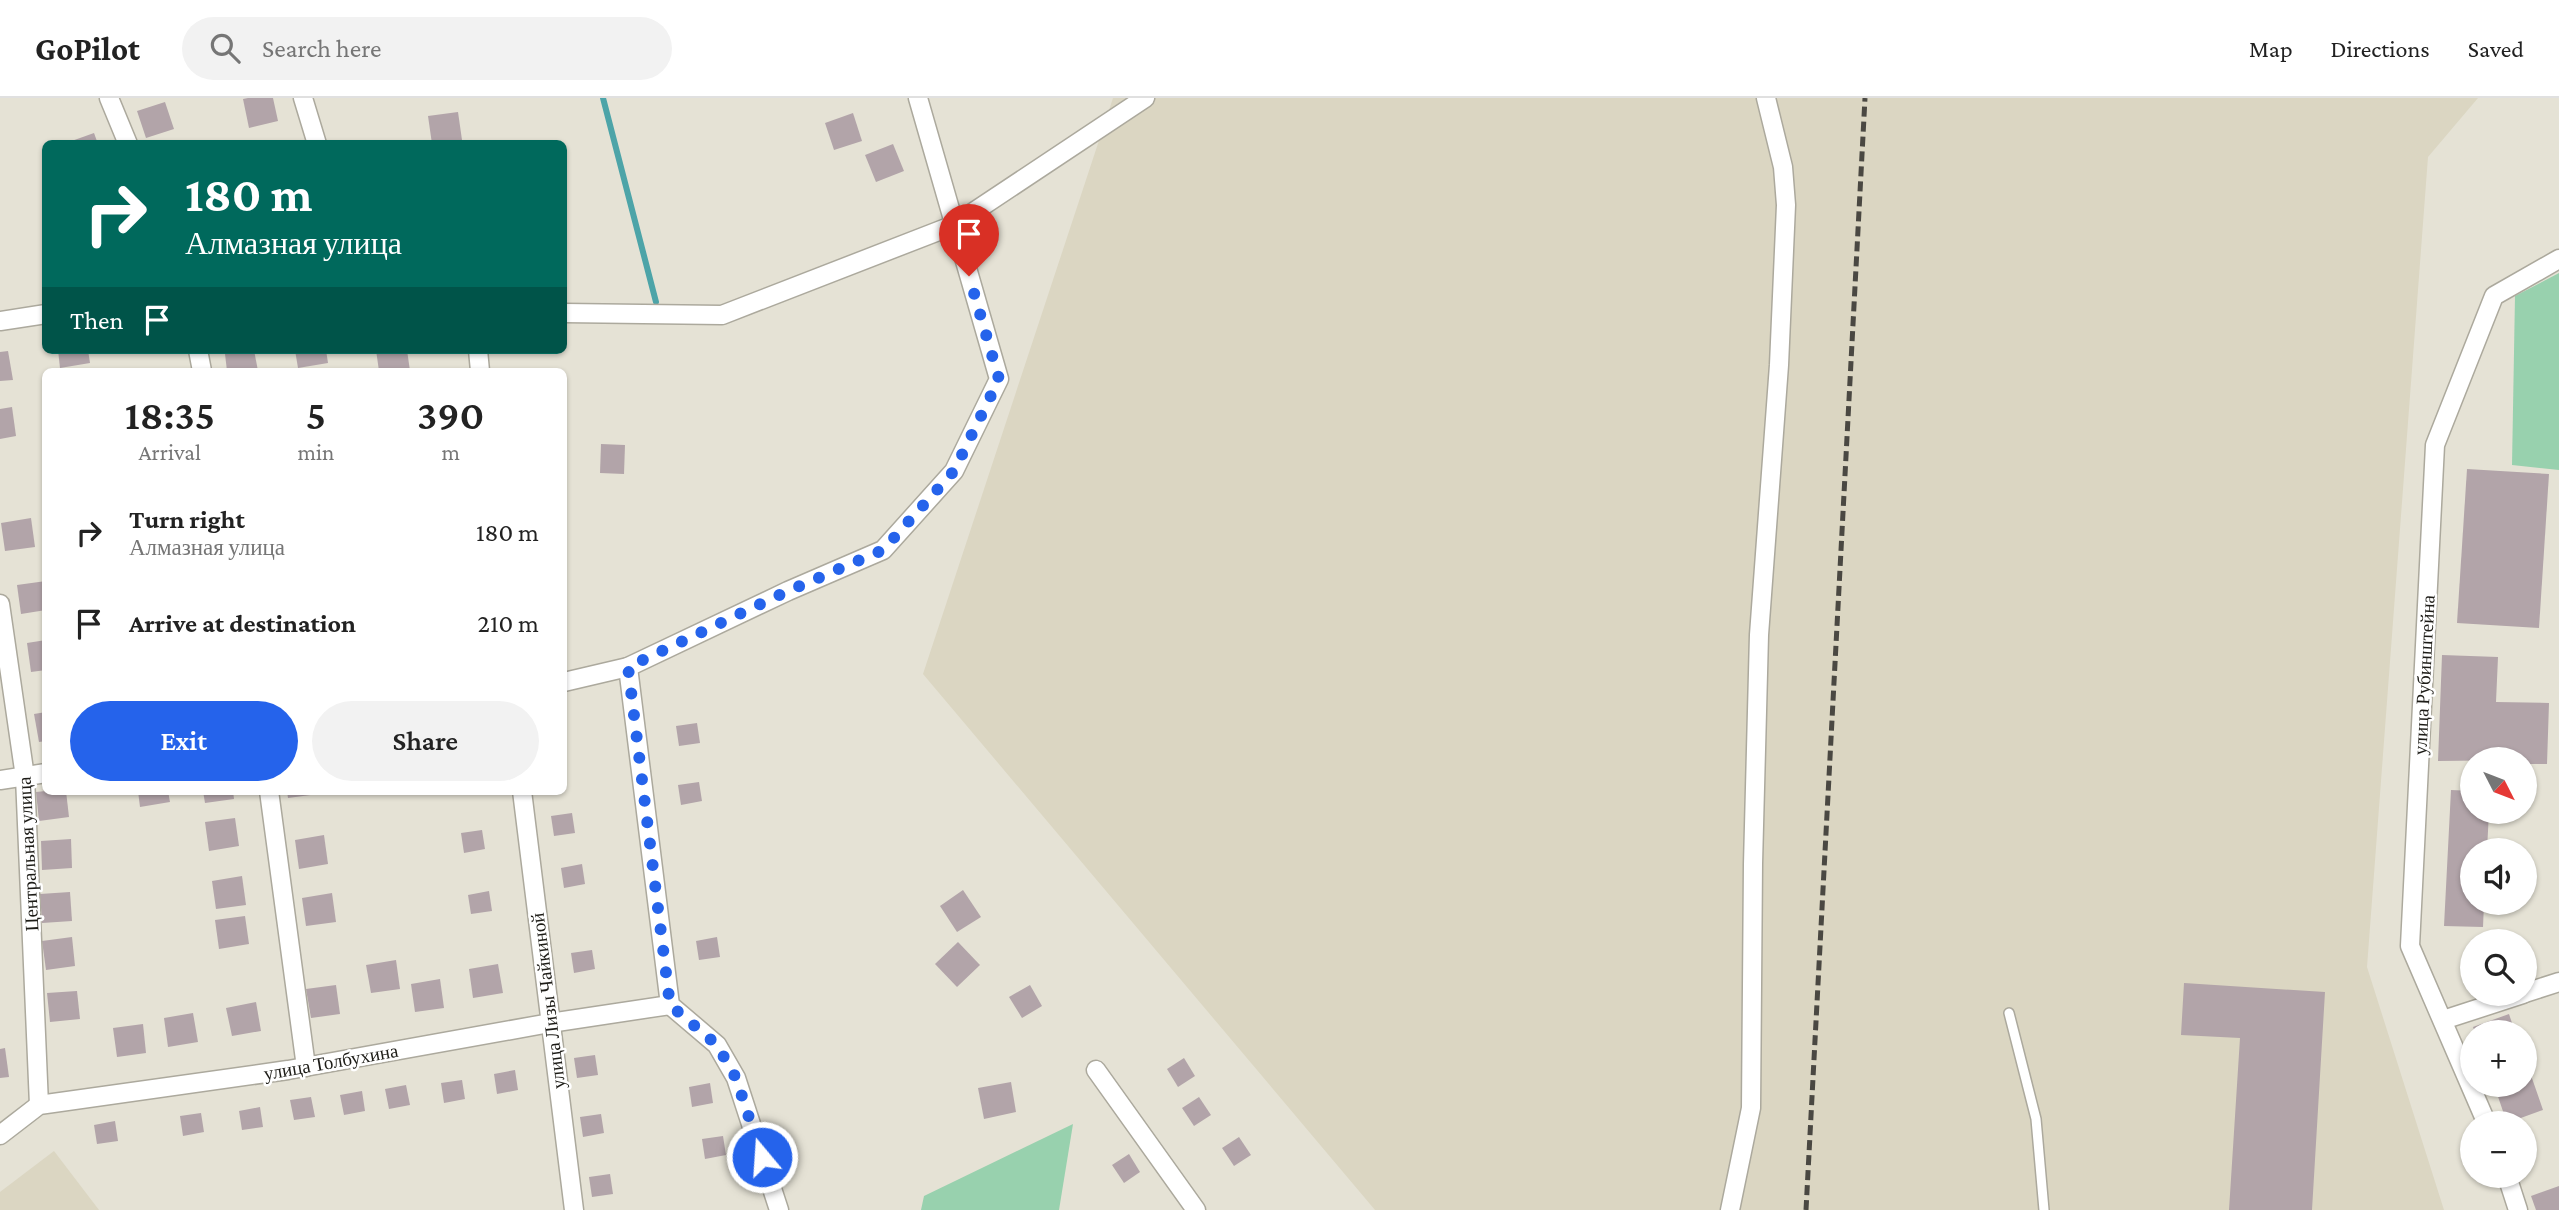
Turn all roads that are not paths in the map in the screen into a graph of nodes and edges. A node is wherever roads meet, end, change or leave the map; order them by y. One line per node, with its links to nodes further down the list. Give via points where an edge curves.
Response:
1 (109, 98): 6 (street)
2 (303, 98): 7 (street)
3 (918, 98): 8 (street)
4 (1145, 98): 8 (street)
5 (1766, 98): 37 (street, via 1783,167 1786,205 1759,635 1751,1108)
6 (126, 140)
7 (316, 140)
8 (954, 225): 10 (street, via 722,314); 14 (street, via 999,379 954,471 883,550)
9 (2559, 259): 26 (street, улица Рубинштейна, via 2494,296 2435,445 2410,946)
10 (567, 313)
11 (42, 315): 12 (street)
12 (0, 321)
13 (0, 604): 17 (street, Центральная улица)
14 (628, 667): 15 (street); 23 (street)
15 (567, 681)
16 (42, 774): 17 (street)
17 (25, 777): 18 (street); 30 (street, Центральная улица)
18 (0, 780)
19 (270, 795): 28 (street)
20 (522, 795): 27 (street, улица Лизы Чайкиной)
21 (2559, 982): 22 (street)
22 (2537, 990)
23 (670, 1005): 27 (street, улица Толбухина); 35 (street, via 717,1045 736,1078)
24 (2487, 1006): 26 (street)
25 (2009, 1013): 38 (lane, via 2036,1119)
26 (2443, 1020): 31 (street, улица Рубинштейна)
27 (550, 1023): 28 (street, улица Толбухина); 34 (street, улица Лизы Чайкиной)
28 (306, 1067): 30 (street, улица Толбухина)
29 (1096, 1070): 36 (street)
30 (39, 1105): 32 (street, улица Толбухина)
31 (2482, 1111)
32 (0, 1135)
33 (2511, 1188): 39 (street)
34 (574, 1210)
35 (779, 1210)
36 (1196, 1210)
37 (1730, 1210)
38 (2043, 1210)
39 (2518, 1210)

